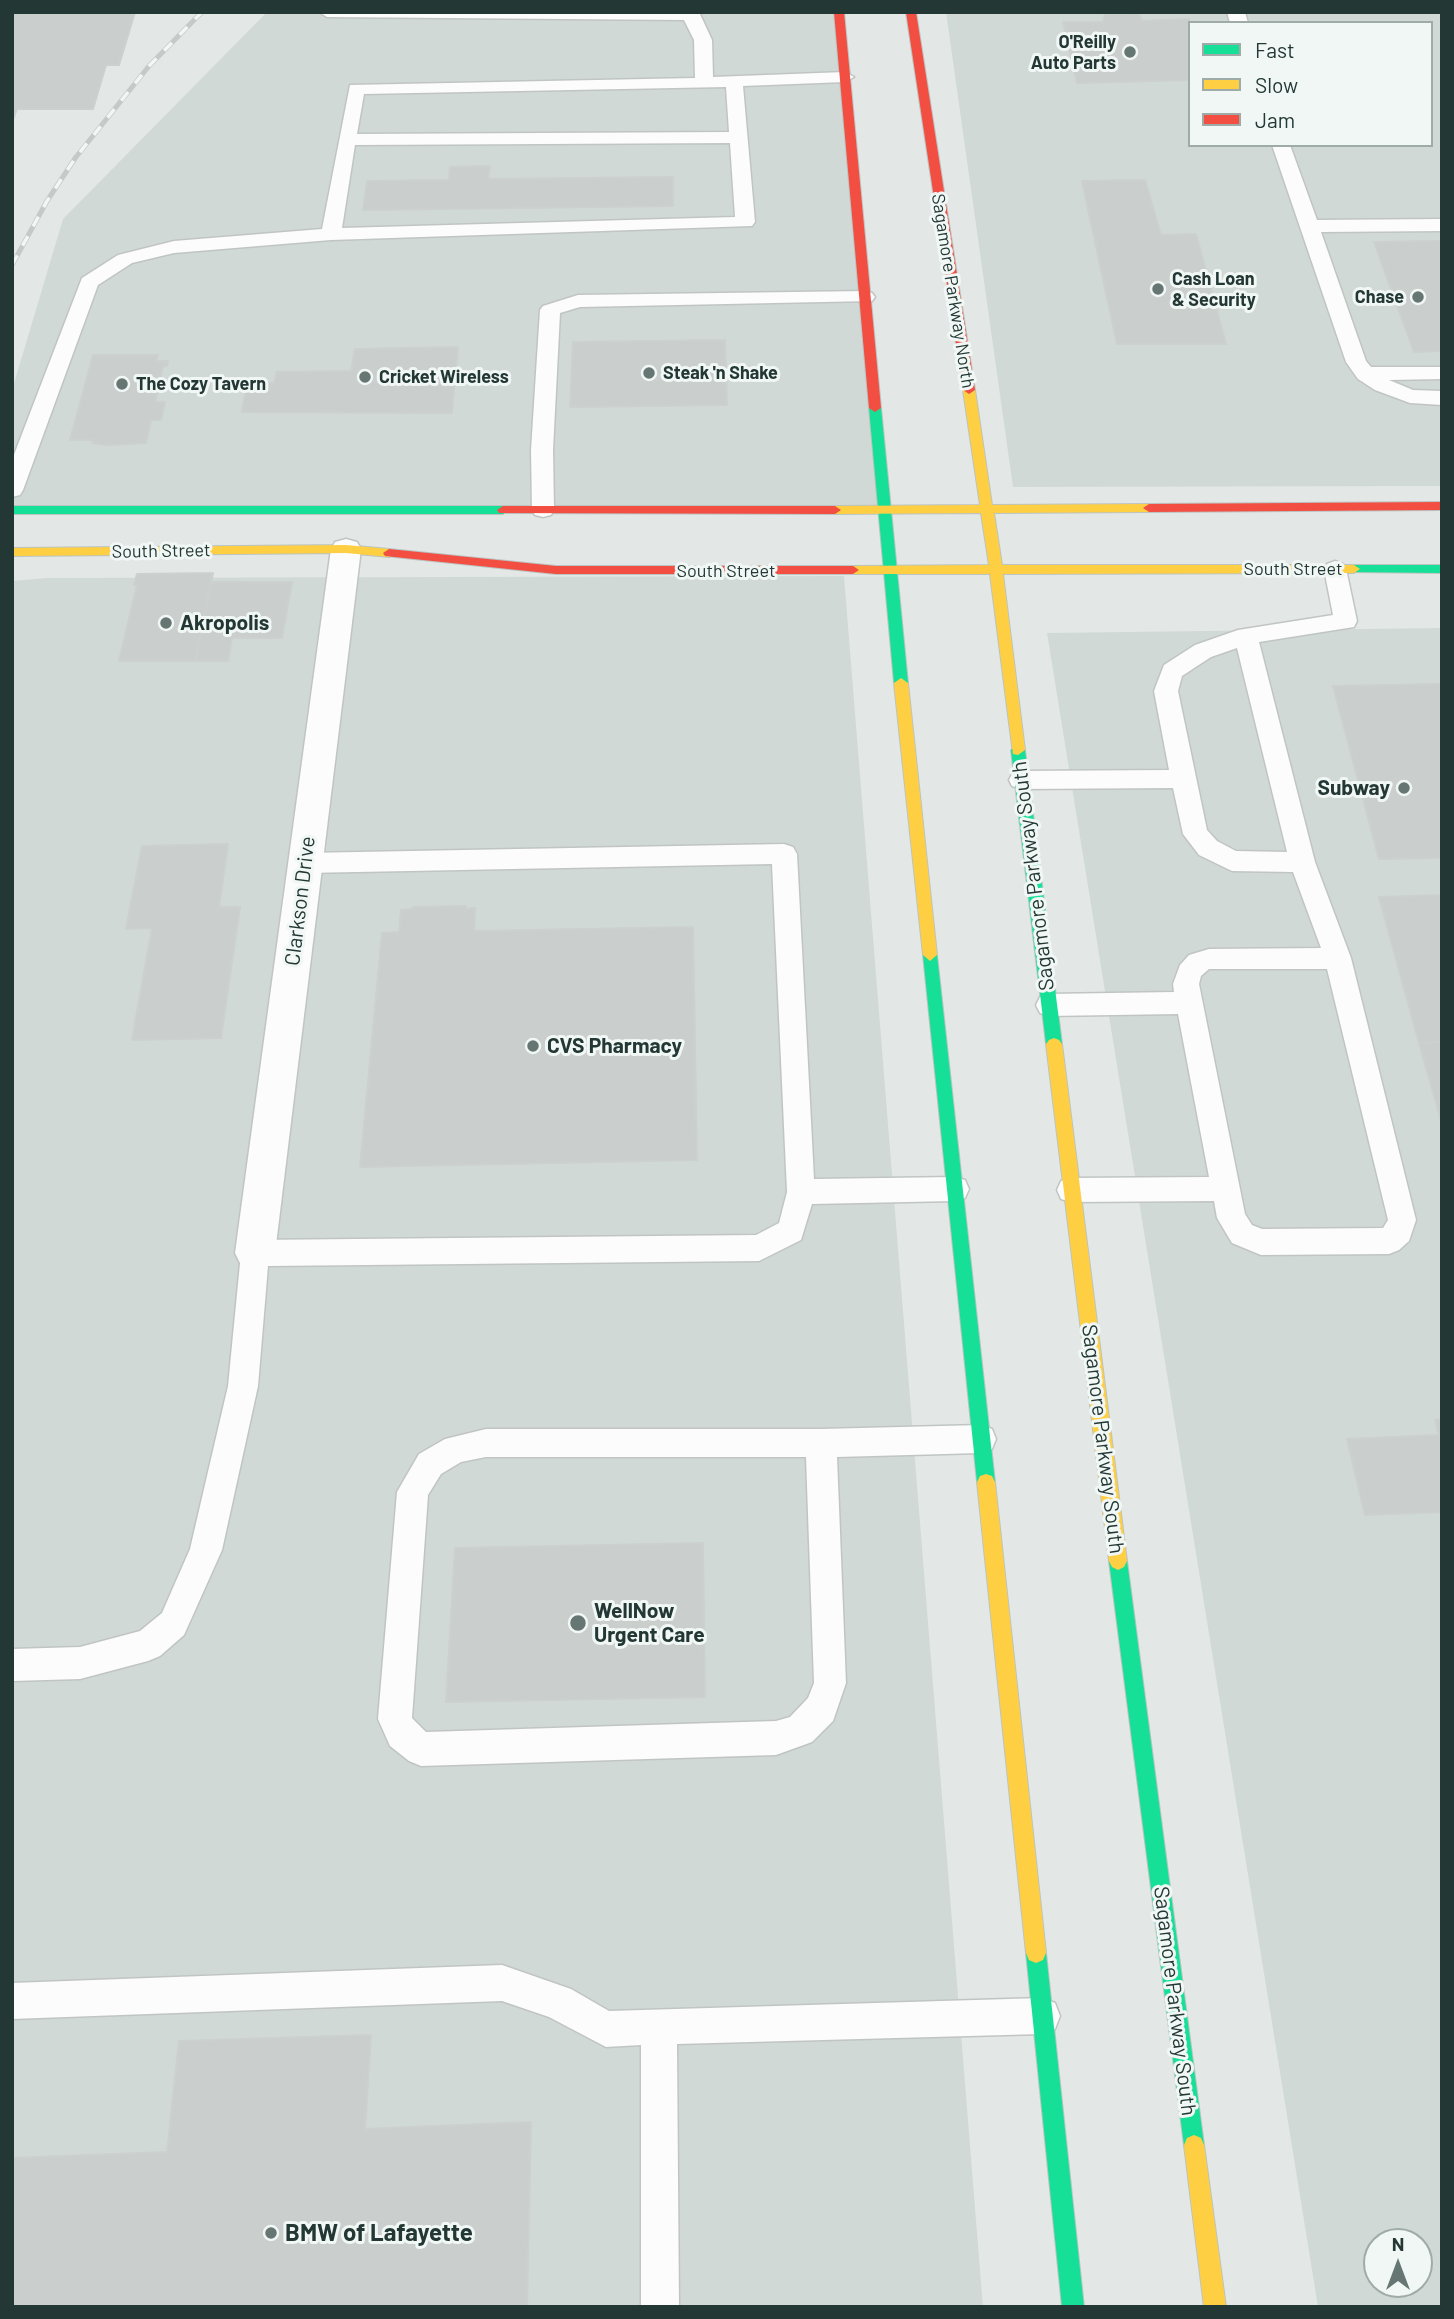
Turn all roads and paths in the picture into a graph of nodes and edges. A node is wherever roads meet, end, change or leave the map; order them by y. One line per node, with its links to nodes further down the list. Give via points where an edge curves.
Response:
1 (327, 12): 4 (lane)
2 (839, 12): 5 (main road)
3 (911, 12): 23 (main road, Sagamore Parkway North)
4 (690, 14): 7 (lane, via 703,40)
5 (845, 77): 6 (lane); 14 (main road)
6 (734, 81): 7 (lane); 8 (lane)
7 (704, 83): 9 (lane, via 356,89)
8 (738, 137): 9 (lane); 13 (lane, via 745,222)
9 (347, 141): 13 (lane)
10 (1282, 147): 12 (lane)
11 (1442, 225): 12 (lane)
12 (1308, 226): 16 (lane, via 1349,344)
13 (331, 234): 18 (lane, via 174,247 125,260 89,282)
14 (865, 297): 21 (lane, via 578,301 550,310); 22 (main road)
15 (1442, 373): 16 (lane)
16 (1365, 374): 17 (lane, via 1410,396)
17 (1442, 398)
18 (12, 489)
19 (1442, 506): 23 (main road, South Street)
20 (12, 510): 21 (main road, South Street)
21 (543, 510): 22 (main road, South Street)
22 (884, 510): 23 (main road, South Street); 29 (main road)
23 (986, 510): 28 (main road, Sagamore Parkway North)
24 (346, 549): 25 (main road, South Street); 29 (main road, South Street, via 556,570); 34 (street, Clarkson Drive)
25 (12, 552)
26 (1335, 569): 27 (main road, South Street); 28 (main road, South Street); 30 (lane, via 1346,621)
27 (1442, 569)
28 (996, 570): 29 (main road, South Street); 32 (main road, Sagamore Parkway South)
29 (890, 571): 38 (main road)
30 (1246, 636): 31 (lane, via 1203,650 1172,671 1166,691); 33 (lane)
31 (1183, 779): 32 (lane); 33 (lane, via 1195,834 1208,848 1232,861)
32 (1021, 780): 37 (main road, Sagamore Parkway South)
33 (1302, 862): 35 (lane)
34 (306, 863): 41 (lane, via 784,854); 42 (street, Clarkson Drive)
35 (1338, 958): 36 (lane, via 1198,962 1186,984); 39 (lane, via 1400,1206 1399,1232 1389,1241 1261,1242 1242,1234 1231,1218)
36 (1190, 1003): 37 (lane); 39 (lane)
37 (1049, 1005): 40 (main road, Sagamore Parkway South)
38 (955, 1189): 41 (lane); 43 (main road)
39 (1224, 1189): 40 (lane)
40 (1071, 1190): 51 (main road, Sagamore Parkway South)
41 (801, 1192): 42 (lane, via 791,1231 759,1248)
42 (255, 1253): 45 (lane, via 243,1386 206,1550 173,1625 148,1645 80,1663)
43 (981, 1439): 44 (lane); 47 (main road)
44 (821, 1443): 44 (lane, via 486,1444 456,1449 430,1464 413,1492 395,1720 402,1734 421,1749 776,1738 800,1730 821,1709 830,1683)
45 (12, 1665)
46 (12, 2001): 48 (lane, via 502,1983 558,2002 606,2029)
47 (1042, 2016): 48 (lane); 50 (main road)
48 (659, 2026): 49 (lane)
49 (660, 2307)
50 (1073, 2307)
51 (1214, 2307)

